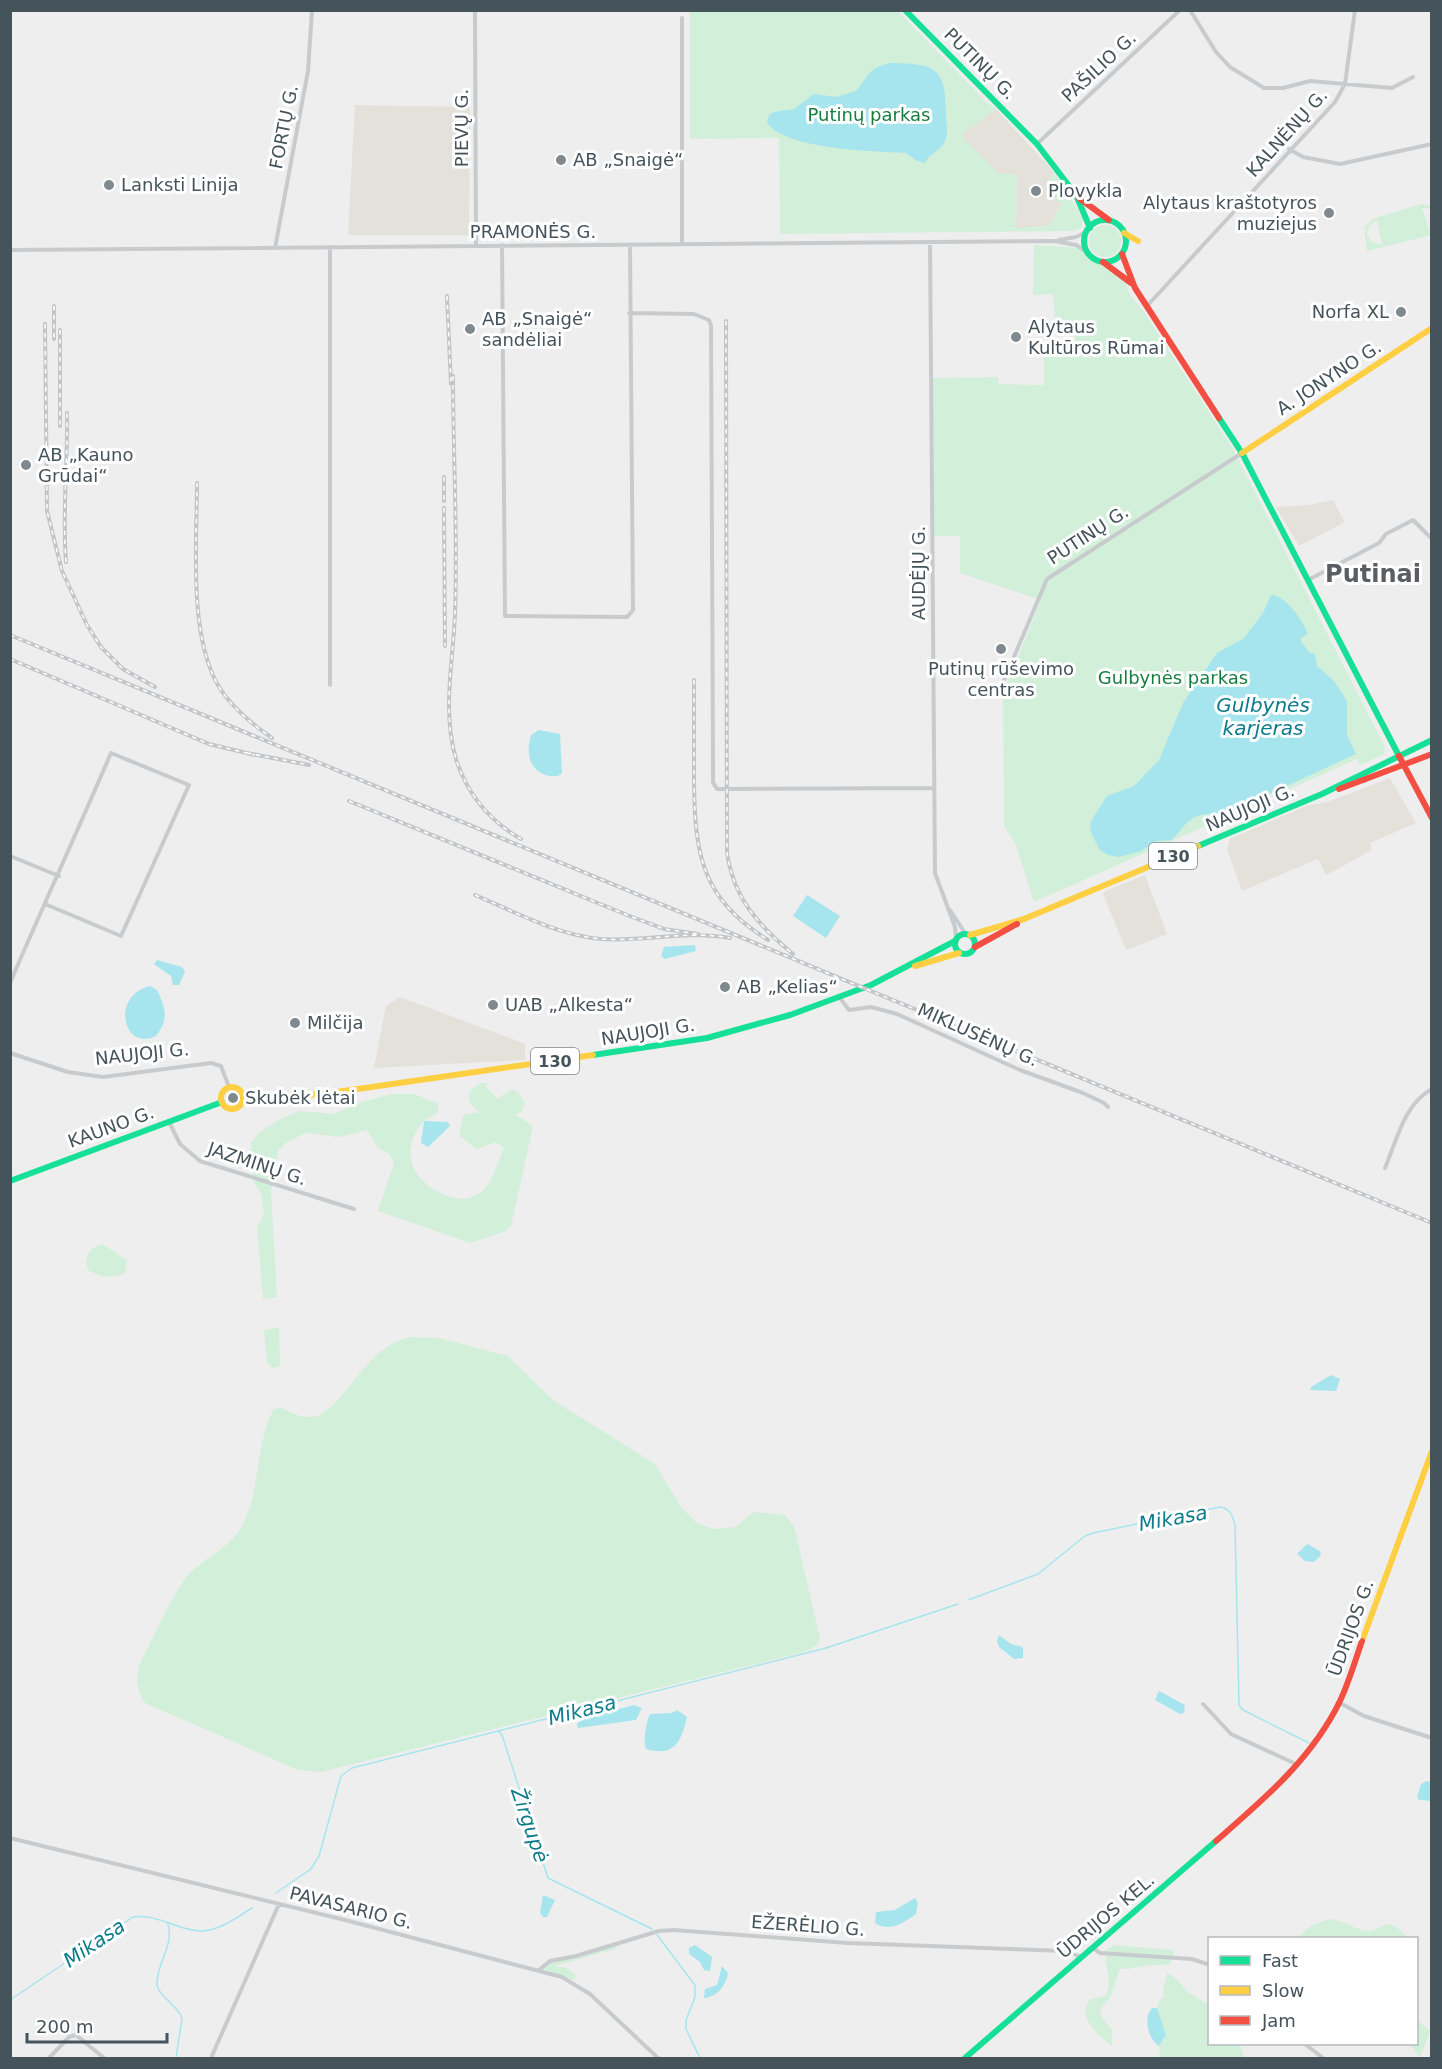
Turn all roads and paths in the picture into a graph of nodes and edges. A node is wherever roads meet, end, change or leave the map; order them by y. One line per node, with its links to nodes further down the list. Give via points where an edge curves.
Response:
1 (312, 10): 25 (street, FORTŲ G., via 308,71)
2 (475, 10): 22 (street, PIEVŲ G.)
3 (905, 10): 10 (main road, PUTINŲ G.)
4 (1180, 10): 10 (street, PAŠILIO G.)
5 (1190, 10): 9 (street, via 1216,52 1252,83 1274,89 1310,81)
6 (1355, 10): 9 (street, KALNĖNŲ G.)
7 (682, 18): 19 (street)
8 (1413, 77): 9 (street, via 1392,88)
9 (1345, 84): 12 (street, KALNĖNŲ G., via 1335,102)
10 (1037, 144): 13 (main road, PUTINŲ G.)
11 (1431, 144): 12 (street, via 1340,164 1304,157)
12 (1289, 149): 31 (street, KALNĖNŲ G.)
13 (1076, 195): 14 (main road, PUTINŲ G.); 15 (main road, PUTINŲ G.)
14 (1111, 222): 15 (main road, via 1100,222); 16 (main road)
15 (1089, 230): 17 (street); 27 (main road, via 1085,241)
16 (1124, 233): 23 (main road); 23 (main road, via 1138,241)
17 (1055, 241): 18 (street, PRAMONĖS G.); 27 (street, via 1076,244)
18 (930, 242): 19 (street, PRAMONĖS G.); 43 (street, AUDĖJŲ G.)
19 (682, 244): 21 (street, PRAMONĖS G.)
20 (502, 245): 21 (street, PRAMONĖS G.); 22 (street, PRAMONĖS G.); 32 (street, via 505,616 627,617 633,610)
21 (630, 245): 32 (street)
22 (476, 246): 24 (street, PRAMONĖS G.)
23 (1126, 246): 28 (main road)
24 (330, 247): 25 (street, PRAMONĖS G.); 37 (street)
25 (275, 248): 26 (street, PRAMONĖS G.)
26 (10, 250)
27 (1088, 252): 29 (main road)
28 (1122, 254): 29 (main road); 30 (main road)
29 (1103, 262): 30 (main road)
30 (1135, 288): 31 (main road)
31 (1147, 306): 34 (main road)
32 (629, 313): 43 (street, via 694,314 709,320 711,326 712,759 717,789)
33 (1431, 328): 34 (main road, A. JONYNO G.)
34 (1242, 453): 36 (main road); 38 (street, PUTINŲ G., via 1047,579)
35 (1431, 539): 36 (street, via 1413,520 1386,534 1379,543)
36 (1308, 580): 41 (main road)
37 (330, 685)
38 (1002, 685)
39 (1431, 740): 41 (main road, NAUJOJI G. / 130)
40 (1431, 754): 42 (main road, NAUJOJI G.)
41 (1399, 756): 42 (main road); 44 (main road, NAUJOJI G. / 130)
42 (1405, 766): 44 (main road, NAUJOJI G.); 45 (main road)
43 (934, 788): 48 (street, AUDĖJŲ G., via 935,873)
44 (1322, 794): 50 (main road, NAUJOJI G. / 130)
45 (1431, 818)
46 (10, 856): 47 (street)
47 (59, 876): 49 (street); 49 (street, via 111,753 189,785 121,936)
48 (946, 901): 51 (street, AUDĖJŲ G.); 52 (street, AUDĖJŲ G.)
49 (45, 904): 56 (street)
50 (1024, 919): 51 (main road, NAUJOJI G. / 130); 53 (main road, NAUJOJI G. / 130)
51 (968, 934): 52 (main road, 130); 53 (main road)
52 (955, 940): 54 (main road); 55 (main road, NAUJOJI G. / 130)
53 (975, 947): 54 (main road, 130, via 968,954)
54 (959, 952): 55 (main road, NAUJOJI G. / 130)
55 (904, 969): 57 (main road, NAUJOJI G. / 130)
56 (10, 983)
57 (840, 998): 61 (main road, NAUJOJI G. / 130, via 764,1024 684,1042 323,1094); 63 (street, MIKLUSĖNŲ G., via 849,1010 871,1007 897,1014)
58 (10, 1053): 59 (street, NAUJOJI G., via 68,1072 103,1077 211,1063 221,1066)
59 (229, 1087): 61 (main road, via 239,1088); 62 (main road, via 222,1093)
60 (1431, 1089): 65 (street, via 1409,1109)
61 (244, 1098): 62 (main road, 130, via 237,1108 226,1107)
62 (222, 1102): 64 (main road, KAUNO G. / 130)
63 (1108, 1107)
64 (169, 1122): 66 (main road, KAUNO G. / 130); 67 (street, JAZMINŲ G., via 180,1144 201,1161)
65 (1385, 1168)
66 (10, 1181)
67 (354, 1209)
68 (1431, 1451): 69 (main road, ŪDRIJOS G.)
69 (1339, 1703): 71 (street, via 1364,1716); 72 (main road, ŪDRIJOS G.)
70 (1203, 1704): 72 (street, via 1231,1734)
71 (1431, 1738)
72 (1299, 1766): 73 (main road, ŪDRIJOS G.)
73 (1267, 1797): 76 (main road, ŪDRIJOS KEL.)
74 (10, 1838): 75 (street, PAVASARIO G.)
75 (279, 1904): 79 (street, PAVASARIO G.); 83 (street)
76 (1092, 1948): 77 (main road, ŪDRIJOS KEL.); 78 (street, via 1100,1953 1192,1959)
77 (1081, 1957): 79 (street, EŽERĖLIO G., via 1066,1951 848,1943 674,1930 550,1961); 85 (main road, ŪDRIJOS KEL.)
78 (1208, 1965)
79 (539, 1970): 84 (street, PAVASARIO G., via 562,1977 590,1994)
80 (1307, 2045): 86 (street)
81 (49, 2058): 82 (street, via 69,2037 76,2035)
82 (104, 2058)
83 (211, 2058)
84 (658, 2058)
85 (965, 2058)
86 (1323, 2058)

